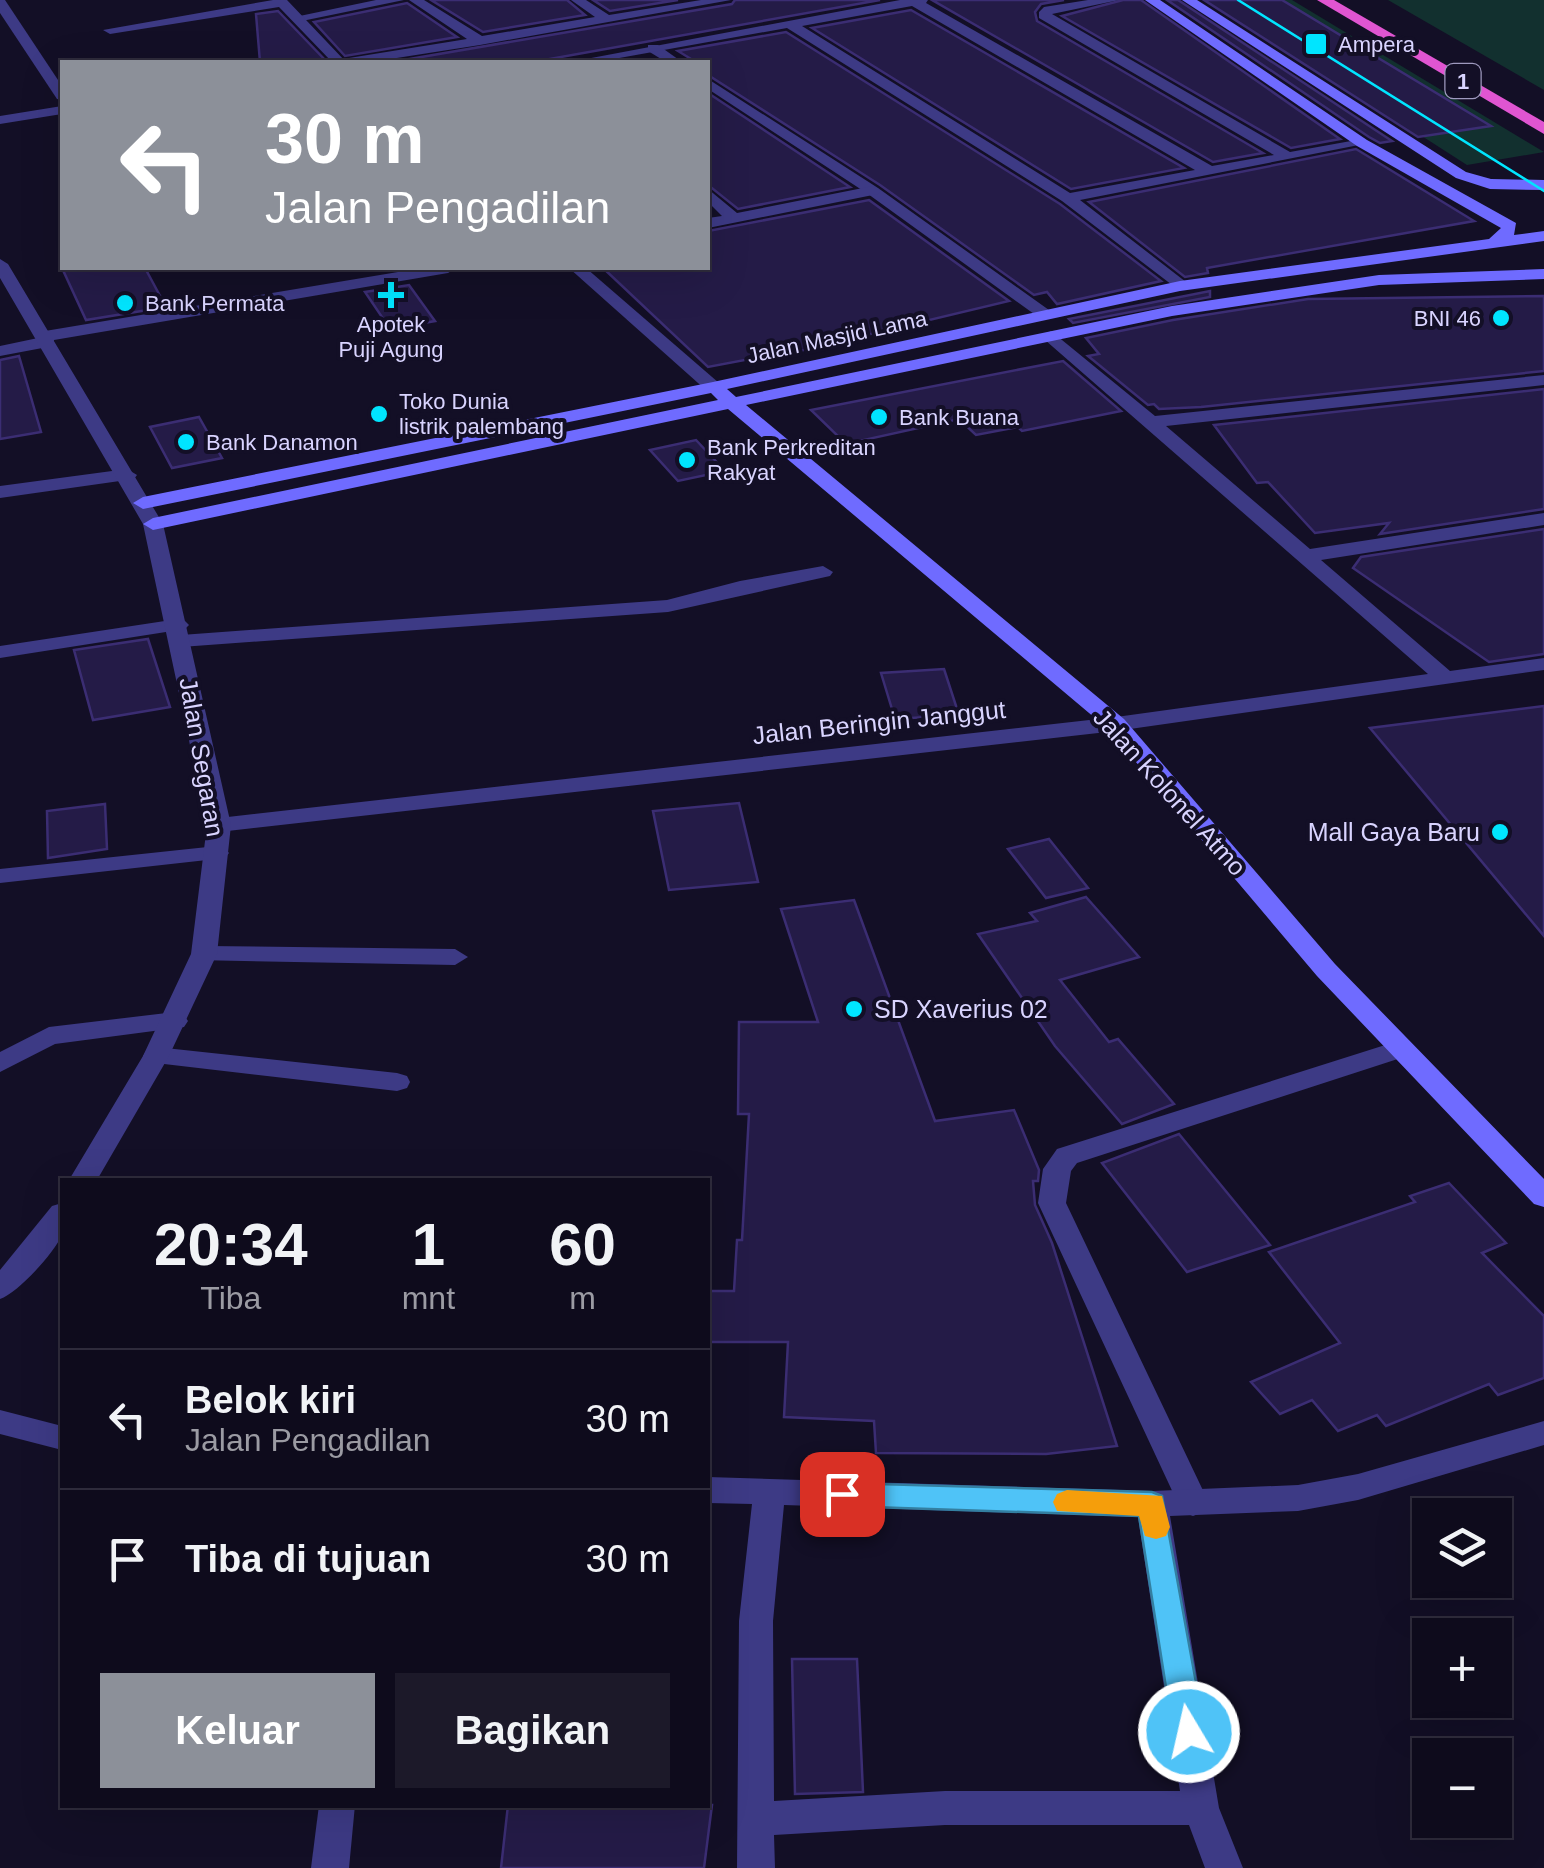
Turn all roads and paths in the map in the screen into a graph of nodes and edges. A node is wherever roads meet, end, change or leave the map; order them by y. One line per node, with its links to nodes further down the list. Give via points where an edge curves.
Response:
1 (398, 0): 13 (street)
2 (416, 0): 17 (street)
3 (577, 0): 14 (street)
4 (726, 0): 14 (street)
5 (1113, 0): 30 (street, via 1044,15)
6 (1150, 0): 29 (main road)
7 (1188, 0): 32 (main road)
8 (1324, 0): 28 (highway, 1)
9 (1352, 0): 26 (highway, 1)
10 (917, 1): 15 (street); 31 (street)
11 (281, 2): 13 (street); 16 (street)
12 (0, 3): 24 (street)
13 (297, 18): 19 (street)
14 (608, 20): 17 (street)
15 (790, 24): 18 (street); 37 (street)
16 (110, 30)
17 (480, 40): 20 (street)
18 (653, 48): 21 (street); 22 (street)
19 (337, 60)
20 (361, 60)
21 (588, 60)
22 (673, 60)
23 (710, 84): 35 (street)
24 (60, 93)
25 (60, 110): 27 (street)
26 (1544, 110)
27 (0, 120)
28 (1544, 129)
29 (1362, 143): 30 (street); 34 (main road)
30 (1284, 155): 31 (street)
31 (1207, 170): 37 (street)
32 (1476, 181): 33 (main road); 34 (main road)
33 (1544, 185)
34 (1440, 186): 41 (main road, via 1510,226)
35 (873, 191): 38 (street); 49 (street)
36 (710, 196): 38 (street)
37 (1068, 198): 48 (street)
38 (734, 218): 39 (street)
39 (710, 222)
40 (1544, 236): 41 (main road, Jalan Masjid Lama)
41 (1493, 243): 42 (main road, Jalan Masjid Lama)
42 (1418, 254): 47 (main road); 48 (main road, Jalan Masjid Lama)
43 (0, 264): 51 (street, Jalan Segaran)
44 (437, 270): 51 (street)
45 (579, 270): 54 (street)
46 (1544, 274): 47 (main road)
47 (1444, 277): 50 (main road, via 1379,280 1172,311)
48 (1180, 286): 49 (main road, Jalan Masjid Lama)
49 (1047, 314): 54 (main road, Jalan Masjid Lama)
50 (1051, 336): 54 (main road); 55 (street)
51 (46, 339): 52 (street); 59 (street, Jalan Segaran)
52 (0, 351)
53 (1544, 380): 55 (street)
54 (721, 394): 56 (main road, Jalan Masjid Lama); 57 (main road); 70 (main road, Jalan Kolonel Atmo)
55 (1152, 422): 64 (street)
56 (512, 428): 57 (main road); 58 (main road, Jalan Masjid Lama)
57 (531, 444): 60 (main road)
58 (366, 457): 60 (main road); 62 (main road, Jalan Masjid Lama)
59 (127, 475): 61 (street); 62 (street, Jalan Segaran)
60 (378, 476): 62 (main road)
61 (0, 492)
62 (148, 514): 66 (street, Jalan Segaran)
63 (1544, 519): 64 (street)
64 (1306, 556): 69 (street)
65 (823, 572): 66 (street, via 668,606)
66 (180, 633): 67 (street); 71 (street, Jalan Segaran)
67 (0, 652)
68 (1544, 664): 69 (street, Jalan Beringin Janggut)
69 (1446, 678): 70 (street, Jalan Beringin Janggut)
70 (1116, 724): 71 (street, Jalan Beringin Janggut); 77 (main road, Jalan Kolonel Atmo)
71 (218, 826): 72 (street, Jalan Segaran)
72 (217, 853): 73 (street); 74 (street, Jalan Segaran)
73 (0, 876)
74 (204, 954): 75 (street); 76 (street, Jalan Segaran)
75 (455, 957)
76 (175, 1021): 78 (street, Jalan Segaran); 79 (street, via 48,1036)
77 (1401, 1049): 82 (main road, Jalan Kolonel Atmo); 90 (street, via 1067,1156 1056,1169 1052,1203)
78 (156, 1056): 80 (street); 81 (street, Jalan Segaran)
79 (0, 1063)
80 (397, 1082)
81 (85, 1178)
82 (1544, 1198)
83 (60, 1216): 84 (street)
84 (0, 1288)
85 (0, 1422): 87 (street)
86 (1544, 1433): 90 (street, via 1358,1487 1298,1498)
87 (60, 1437)
88 (710, 1490): 89 (street)
89 (770, 1492): 91 (street); 94 (street, via 756,1621)
90 (1193, 1503): 91 (street)
91 (1152, 1504): 93 (street)
92 (337, 1808): 95 (street)
93 (1201, 1808): 94 (street, via 945,1808); 97 (street)
94 (756, 1819): 96 (street)
95 (330, 1868)
96 (756, 1868)
97 (1224, 1868)

